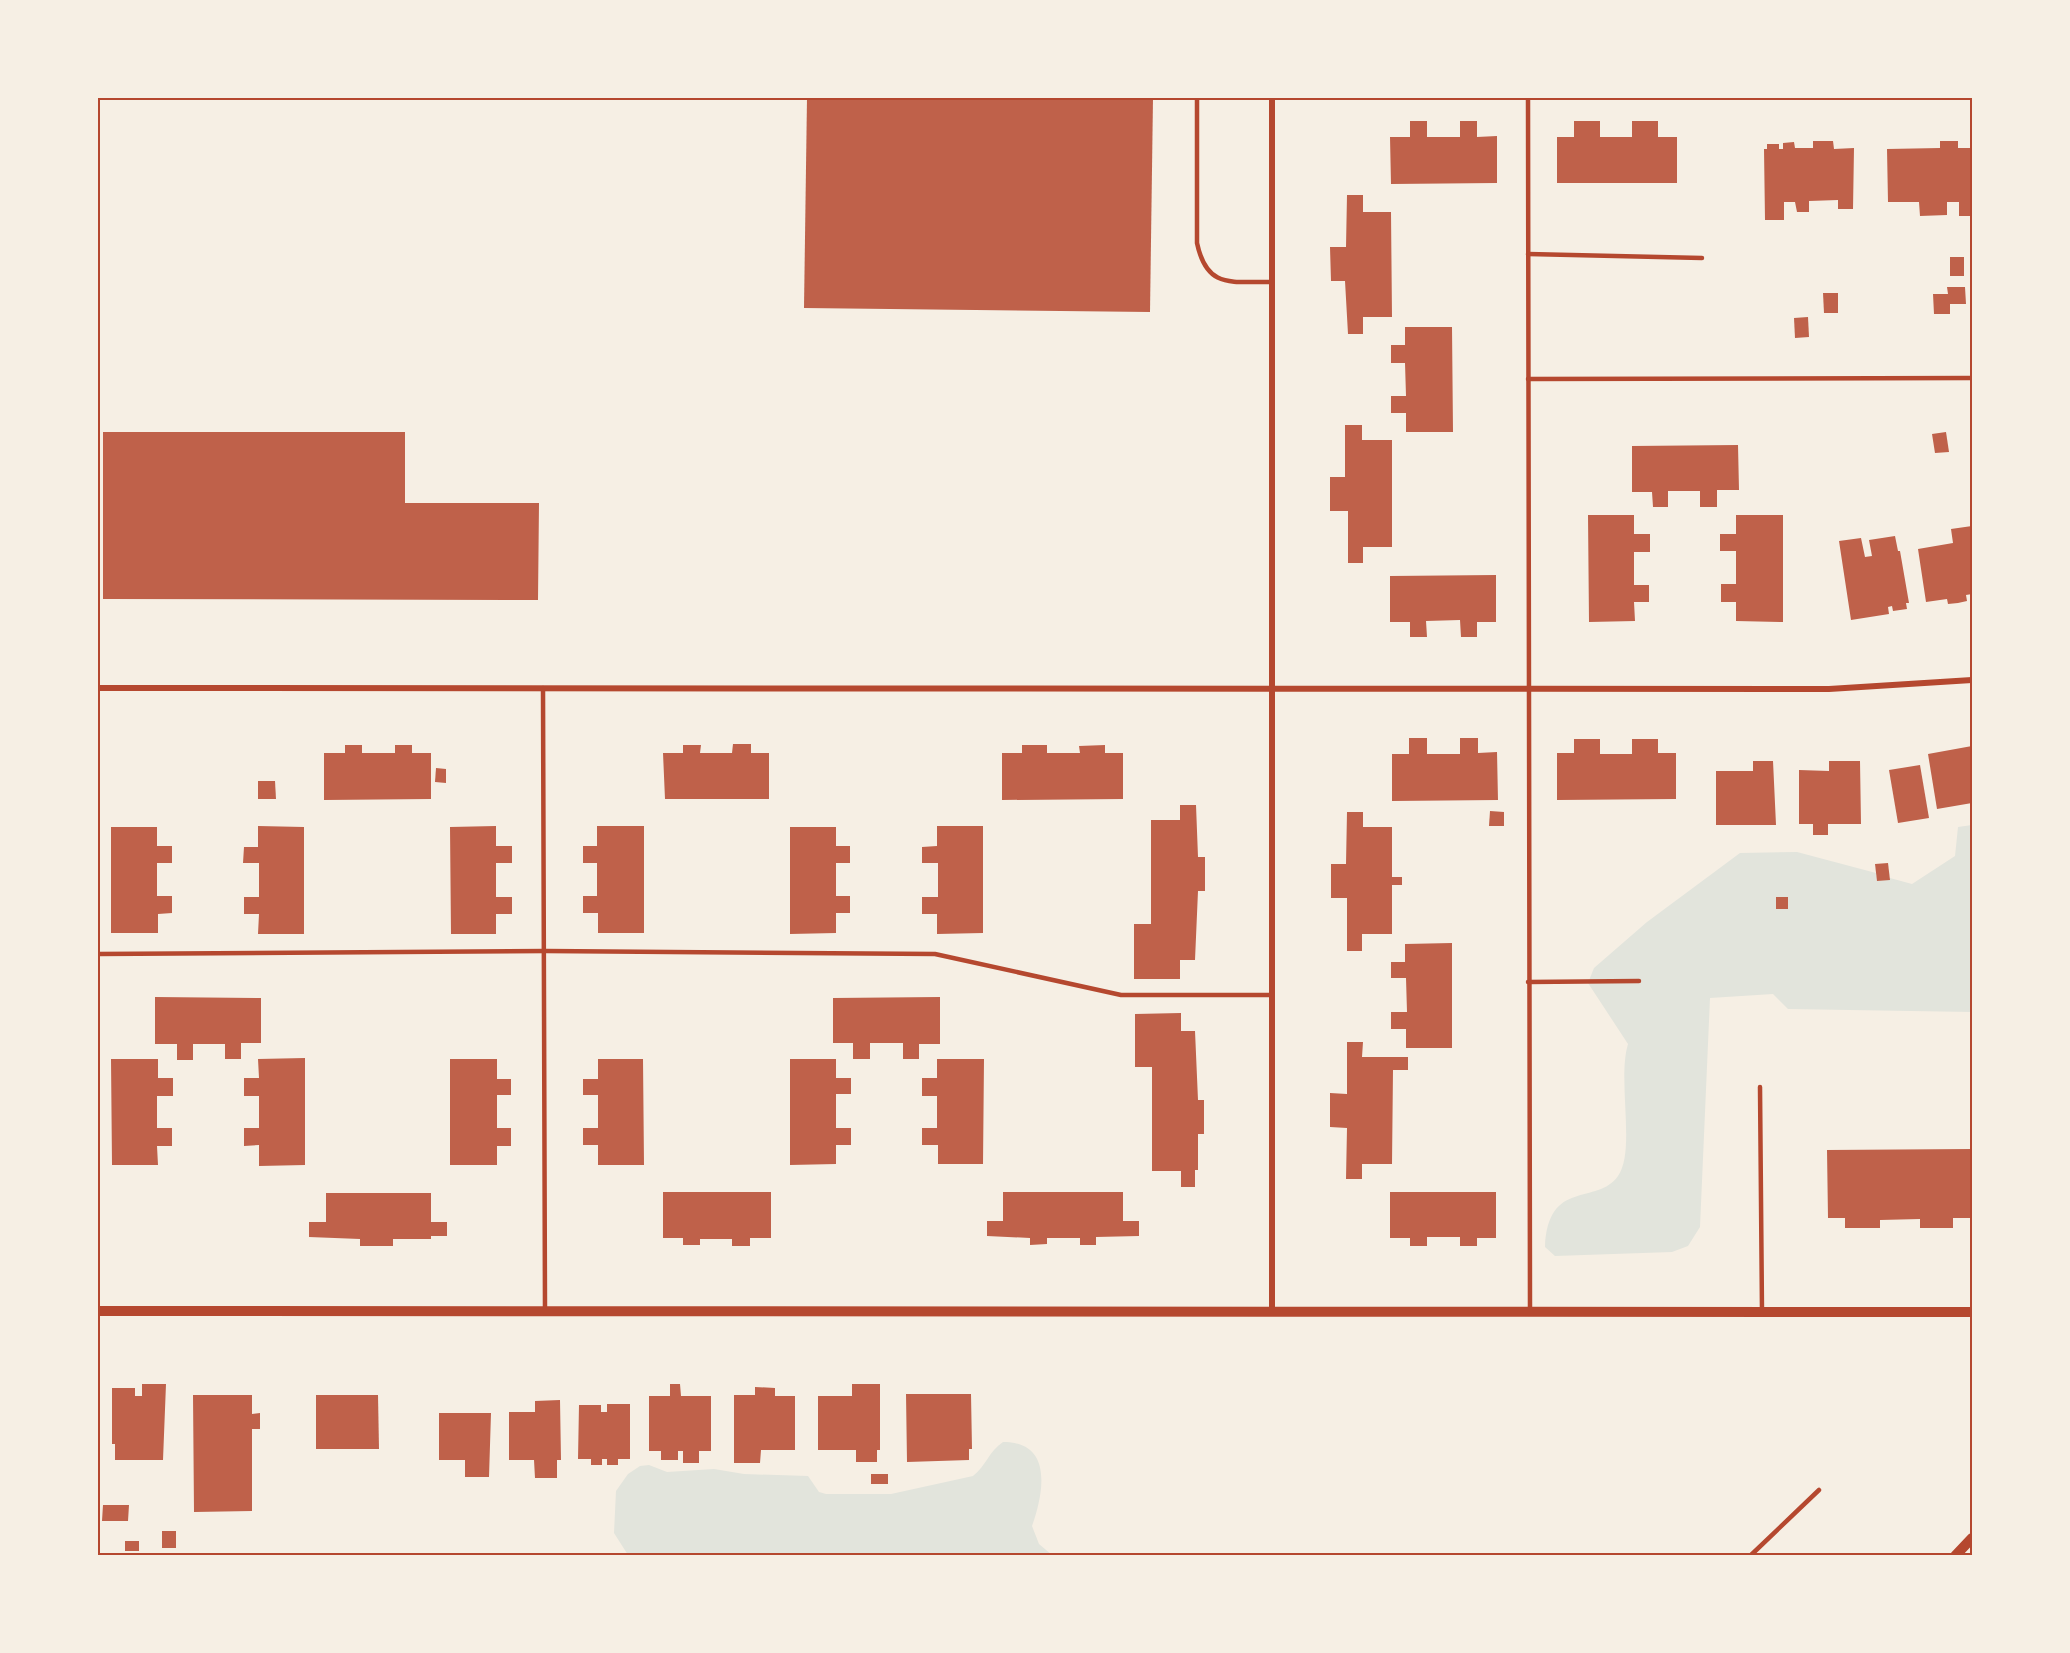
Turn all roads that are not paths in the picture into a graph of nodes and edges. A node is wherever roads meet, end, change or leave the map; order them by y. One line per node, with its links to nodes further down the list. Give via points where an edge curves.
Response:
1 (1197, 98): 6 (lane, via 1200,260 1212,276 1228,281)
2 (1272, 98): 6 (street)
3 (1528, 98): 4 (lane)
4 (1528, 254): 5 (lane); 8 (lane)
5 (1702, 258)
6 (1272, 282): 10 (street)
7 (1972, 378): 8 (lane)
8 (1528, 379): 13 (lane)
9 (1972, 680): 13 (street, via 1829,689)
10 (1272, 687): 12 (street); 13 (street); 18 (street)
11 (98, 688): 12 (street)
12 (543, 688): 14 (lane)
13 (1527, 688): 17 (lane)
14 (546, 951): 15 (lane); 18 (lane, via 935,954 1121,996); 21 (lane)
15 (98, 954)
16 (1639, 981): 17 (lane)
17 (1528, 982): 23 (lane)
18 (1272, 996): 22 (street)
19 (1760, 1087): 24 (lane)
20 (98, 1311): 21 (street)
21 (545, 1311): 22 (street)
22 (1272, 1311): 23 (street)
23 (1530, 1312): 24 (street)
24 (1761, 1312): 25 (street)
25 (1972, 1312)
26 (1820, 1490): 28 (lane)
27 (1972, 1538): 29 (street)
28 (1750, 1556)
29 (1955, 1556)

